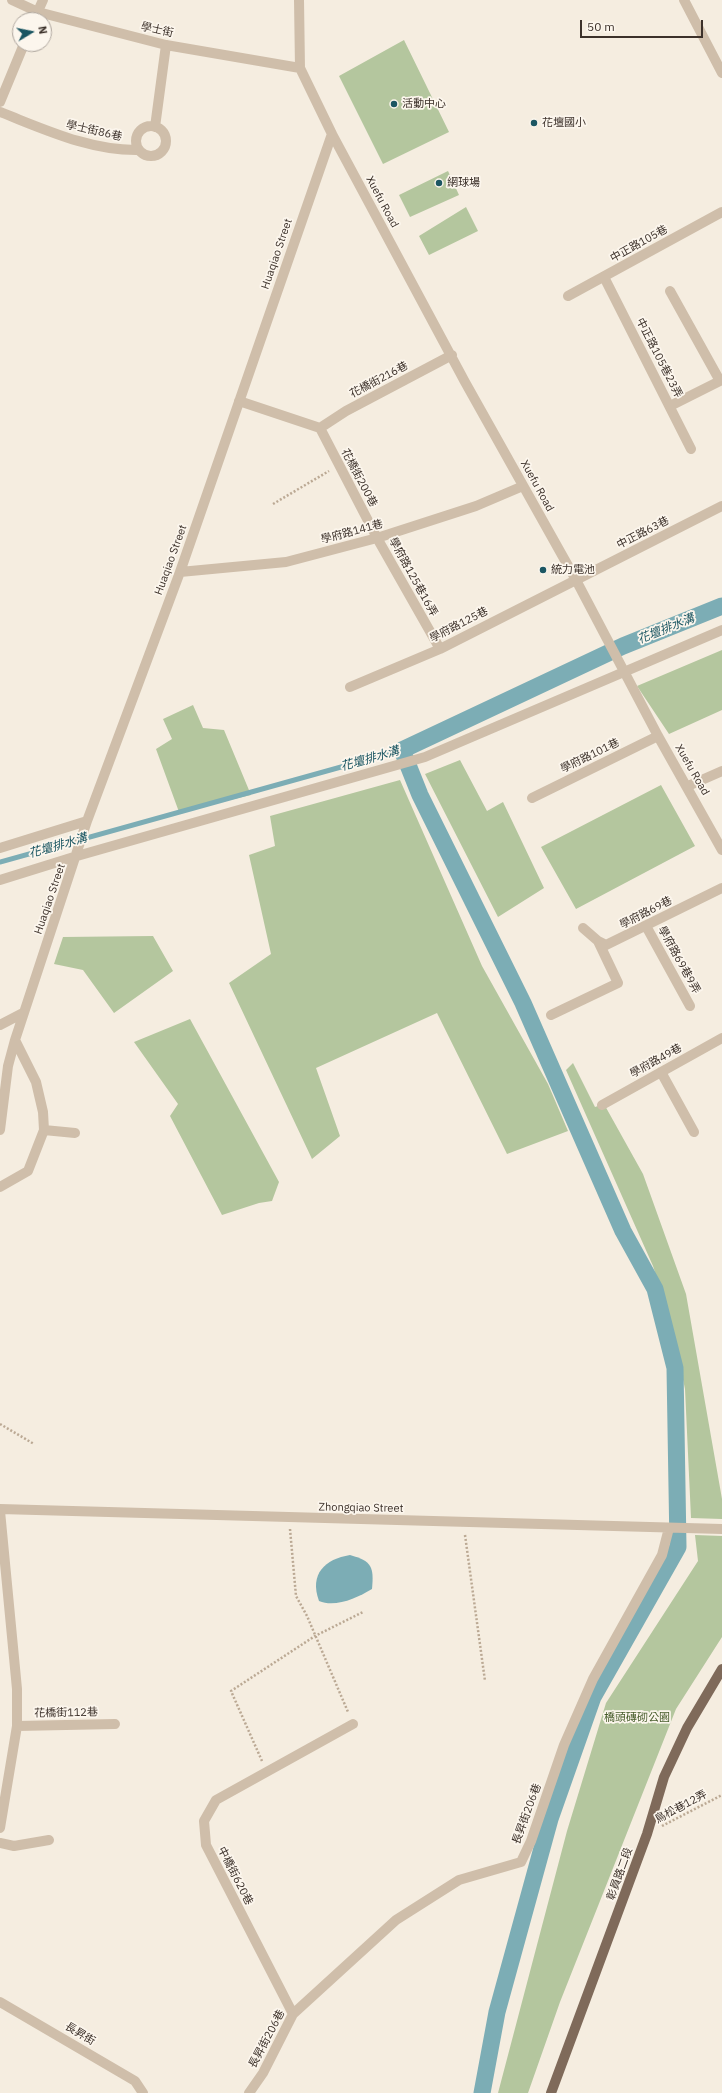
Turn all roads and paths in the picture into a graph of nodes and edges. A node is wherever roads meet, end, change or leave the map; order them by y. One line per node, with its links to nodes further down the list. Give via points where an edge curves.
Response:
1 (12, 0): 5 (street, 學士街)
2 (43, 0): 6 (street)
3 (299, 0): 10 (street)
4 (684, 0): 11 (street)
5 (30, 12)
6 (38, 12)
7 (52, 20): 8 (street, 學士街)
8 (166, 45): 10 (street, 學士街); 14 (street)
9 (21, 52): 12 (street)
10 (300, 68): 15 (street)
11 (722, 73)
12 (0, 102)
13 (0, 112): 16 (street, 學士街86巷, via 72,140)
14 (155, 127): 16 (street, via 145,128 137,135); 16 (street, via 165,136 164,149 152,156 142,154)
15 (332, 134): 21 (street, Xuefu Road); 22 (street, Huaqiao Street)
16 (139, 150)
17 (722, 212): 18 (street, 中正路105巷)
18 (604, 277): 20 (street, 中正路105巷); 23 (street, 中正路105巷23弄)
19 (670, 291): 23 (street, via 720,380)
20 (568, 296)
21 (452, 355): 24 (street, 花橋街216巷, via 346,411); 27 (street, Xuefu Road)
22 (238, 401): 24 (street); 31 (street, Huaqiao Street)
23 (670, 406): 25 (street, 中正路105巷23弄)
24 (320, 428): 26 (street, 花橋街200巷)
25 (691, 449)
26 (339, 465): 28 (path); 30 (street, 花橋街200巷)
27 (523, 486): 30 (street, 學府路141巷, via 476,506); 32 (street, Xuefu Road)
28 (273, 504)
29 (722, 506): 32 (street, 中正路63巷)
30 (377, 538): 31 (street, 學府路141巷, via 286,562); 34 (street, 學府路125巷16弄)
31 (180, 572): 41 (street, Huaqiao Street)
32 (576, 580): 34 (street, 學府路125巷); 35 (street, Xuefu Road)
33 (722, 630): 35 (street)
34 (440, 649): 36 (street, 學府路125巷)
35 (624, 672): 37 (street, Xuefu Road); 44 (street, via 425,757)
36 (350, 686)
37 (658, 736): 39 (street, Xuefu Road); 40 (street, 學府路101巷)
38 (722, 770): 39 (street)
39 (688, 786): 43 (street, Xuefu Road)
40 (532, 798)
41 (87, 821): 42 (street); 44 (street, Huaqiao Street)
42 (0, 848)
43 (722, 850)
44 (77, 856): 45 (street); 51 (street, Huaqiao Street)
45 (0, 880)
46 (722, 888): 47 (street, 學府路69巷)
47 (646, 926): 49 (street, 學府路69巷, via 606,945); 50 (street, 學府路69巷9弄)
48 (583, 928): 49 (street)
49 (598, 942): 52 (street, via 618,983)
50 (690, 1006)
51 (23, 1013): 53 (street); 55 (street, Huaqiao Street)
52 (551, 1015)
53 (0, 1025)
54 (722, 1038): 56 (street, 學府路49巷)
55 (15, 1040): 58 (street, Huaqiao Street, via 8,1066); 59 (street, via 36,1082 44,1112)
56 (661, 1072): 57 (street, 學府路49巷); 60 (street)
57 (602, 1105)
58 (0, 1130)
59 (44, 1130): 61 (street); 62 (street, via 28,1172)
60 (694, 1132)
61 (75, 1133)
62 (0, 1187)
63 (0, 1424): 64 (path)
64 (34, 1444)
65 (0, 1510): 66 (street, Zhongqiao Street); 76 (street, via 17,1689)
66 (290, 1518): 67 (street, Zhongqiao Street); 71 (path, via 296,1596)
67 (464, 1522): 68 (street, Zhongqiao Street); 73 (path)
68 (669, 1528): 69 (street, Zhongqiao Street); 84 (street, 長昇街206巷, via 662,1555 593,1679 564,1745 521,1862 459,1880 396,1920)
69 (722, 1529)
70 (363, 1612): 71 (path)
71 (315, 1636): 75 (path); 77 (path, via 231,1691)
72 (722, 1669): 80 (main road, 彰員路二段, via 687,1728 664,1777)
73 (485, 1681)
74 (115, 1724): 76 (street, 花橋街112巷)
75 (353, 1724): 77 (street, 中橋街620巷)
76 (17, 1726): 79 (street)
77 (267, 1772): 84 (street, 中橋街620巷, via 216,1800 204,1821 206,1845)
78 (722, 1795): 80 (path, 鳥松巷12弄)
79 (0, 1828)
80 (647, 1834): 87 (main road, 彰員路二段)
81 (49, 1840): 82 (street, via 14,1846)
82 (0, 1843)
83 (0, 2002): 85 (street, 長昇街, via 135,2081)
84 (293, 2014): 86 (street, 長昇街206巷)
85 (143, 2093)
86 (250, 2093)
87 (551, 2093)

